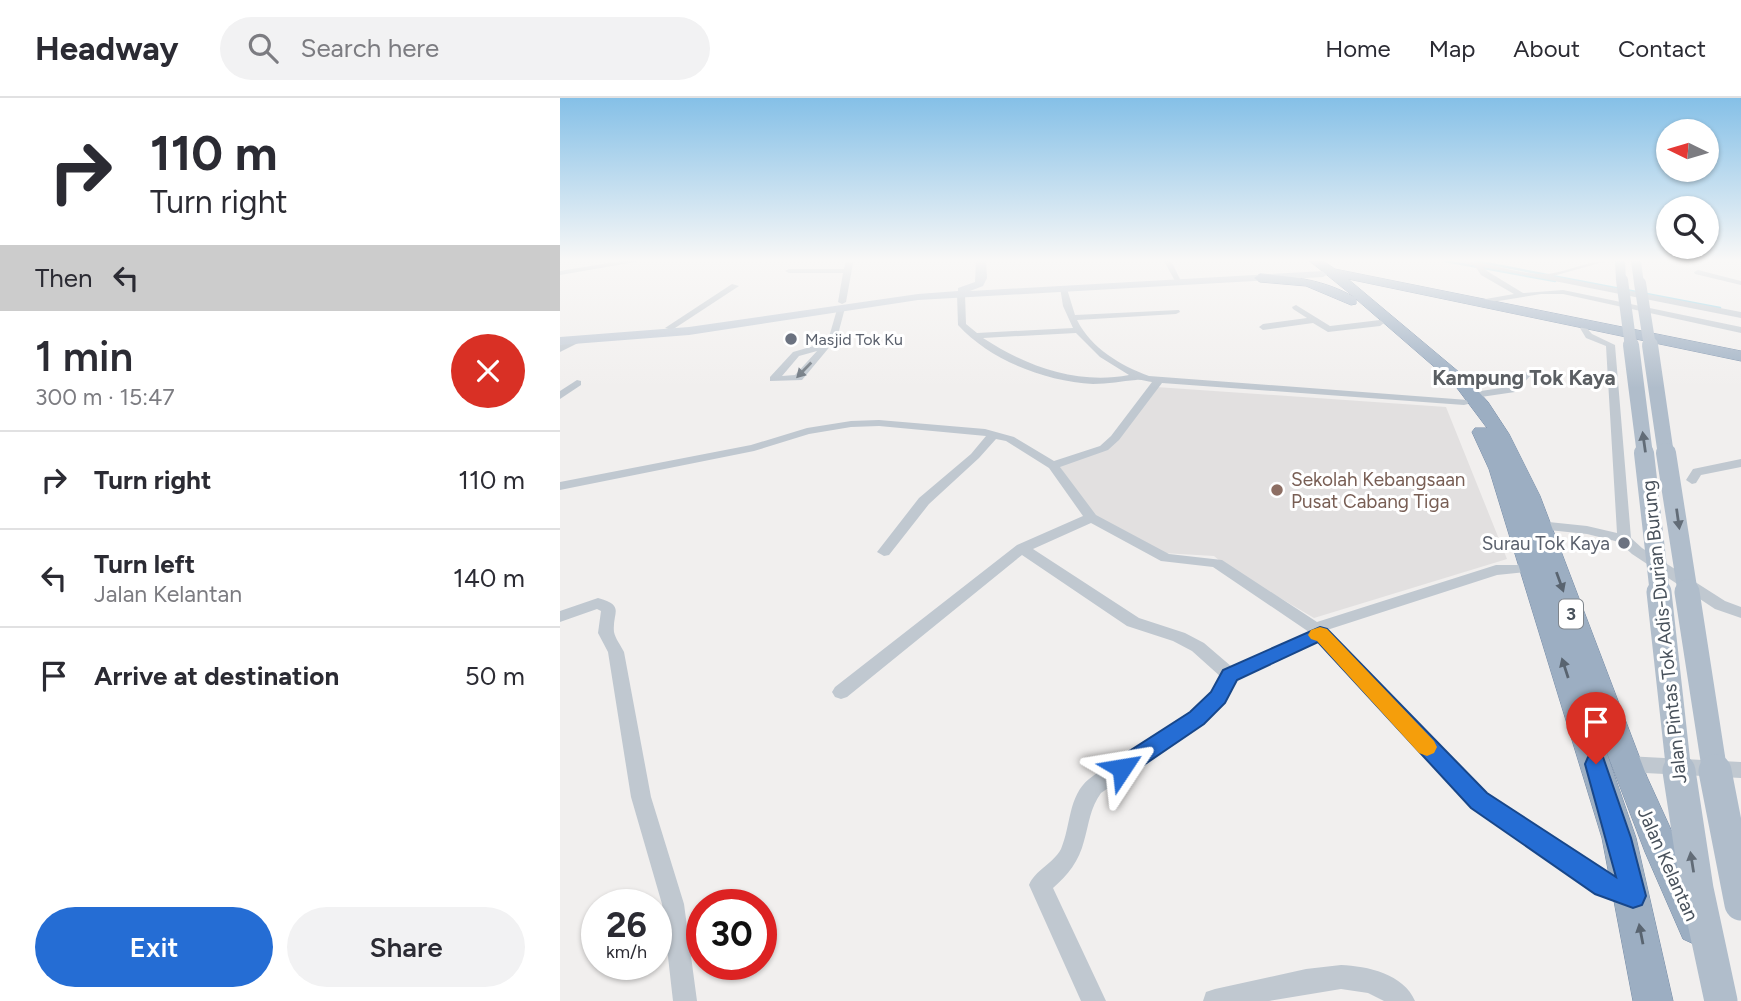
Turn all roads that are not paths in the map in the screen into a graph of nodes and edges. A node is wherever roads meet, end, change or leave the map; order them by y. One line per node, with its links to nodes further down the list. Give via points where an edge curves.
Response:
1 (703, 303): 25 (street)
2 (707, 303): 25 (street)
3 (859, 303): 16 (main road)
4 (961, 303): 30 (street, via 962,325)
5 (1067, 303): 21 (street)
6 (1354, 303): 17 (highway)
7 (1356, 303): 17 (highway, Jalan Kelantan / 3)
8 (1363, 303): 23 (highway, Jalan Kelantan / 3)
9 (1375, 303): 23 (highway)
10 (1466, 303): 26 (highway)
11 (1488, 303): 35 (highway)
12 (1617, 303): 28 (street)
13 (1632, 303): 68 (main road, Jalan Pintas Tok Adis-Durian Burung, one-way to 13, bridge, via 1678,778)
14 (1634, 303): 62 (main road, Jalan Pintas Tok Adis-Durian Burung, one-way to 62, bridge)
15 (1691, 303): 20 (street)
16 (842, 305): 25 (main road); 31 (main road, via 689,331); 33 (street, via 833,338)
17 (1359, 306): 23 (highway, Jalan Kelantan / 3)
18 (1296, 307): 22 (street)
19 (1176, 312): 21 (street)
20 (1741, 313)
21 (1071, 318): 27 (street)
22 (1314, 320): 23 (street, via 1336,330); 24 (street)
23 (1383, 320): 42 (highway, Jalan Kelantan / 3)
24 (1263, 327)
25 (666, 328): 29 (main road)
26 (1584, 328): 36 (highway); 50 (street, via 1589,336 1610,345)
27 (1079, 330): 30 (street); 38 (street, via 1096,348)
28 (1741, 330)
29 (560, 335)
30 (974, 336): 38 (street, via 1031,369 1101,380)
31 (577, 340): 32 (main road); 34 (street)
32 (560, 341)
33 (826, 345): 33 (street, one-way to 33, via 798,378 774,379 796,354)
34 (560, 349)
35 (1741, 356)
36 (1741, 361)
37 (1526, 375): 42 (street, via 1511,390)
38 (1140, 376): 39 (street)
39 (1158, 381): 42 (street); 45 (street, via 1104,448)
40 (560, 382): 41 (street, via 577,383)
41 (560, 396)
42 (1469, 398): 49 (highway, Jalan Kelantan / 3, via 1512,457); 53 (highway, Jalan Kelantan / 3)
43 (994, 434): 45 (street); 47 (street, via 851,424 674,466); 52 (street, via 924,501)
44 (1741, 463): 46 (street, via 1697,472)
45 (1053, 465): 48 (street)
46 (1692, 480)
47 (560, 486)
48 (1091, 518): 51 (street); 56 (street, via 1158,555 1217,563)
49 (1539, 524): 50 (street); 59 (highway, Jalan Kelantan / 3, one-way to 59)
50 (1624, 539): 54 (street, via 1720,606)
51 (1022, 548): 57 (street, via 1133,622 1198,647); 58 (street)
52 (884, 552)
53 (1532, 568): 56 (street, via 1496,570); 61 (highway, Jalan Kelantan / 3, one-way to 53, via 1619,838)
54 (1741, 613)
55 (560, 617): 63 (street, via 598,603 609,609 607,640 616,652 641,797 673,904)
56 (1318, 630): 57 (street); 61 (street, via 1479,801 1604,885)
57 (1230, 675): 64 (street, via 1218,697 1197,718 1094,787 1080,807 1066,860 1040,885)
58 (841, 692)
59 (1626, 764): 60 (street); 69 (highway, Jalan Kelantan / 3, via 1667,866)
60 (1741, 770)
61 (1633, 896): 67 (highway, Jalan Kelantan / 3, one-way to 61)
62 (1741, 904)
63 (685, 1001)
64 (1094, 1001)
65 (1215, 1001): 66 (street, via 1353,977 1377,983)
66 (1403, 1001)
67 (1653, 1001)
68 (1721, 1001)
69 (1732, 1001)

